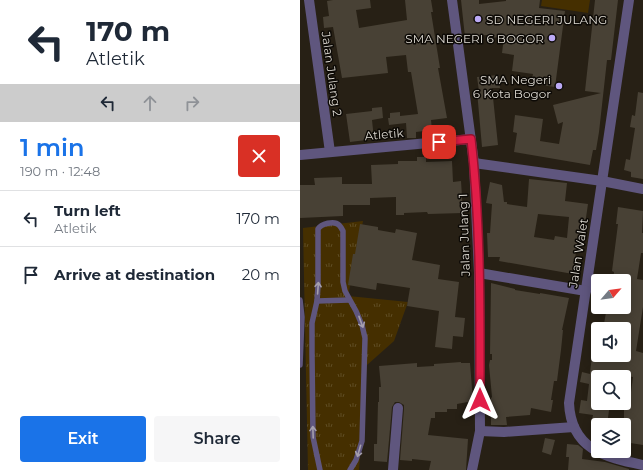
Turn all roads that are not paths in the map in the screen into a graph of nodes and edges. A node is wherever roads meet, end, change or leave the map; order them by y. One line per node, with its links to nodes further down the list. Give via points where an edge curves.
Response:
1 (309, 0): 5 (street, Jalan Julang 2)
2 (452, 0): 4 (street, Jalan Julang 1)
3 (629, 0): 8 (street, Jalan Walet)
4 (471, 139): 5 (street, Atletik); 7 (street, Jalan Julang 1)
5 (330, 152): 6 (street, Atletik)
6 (300, 155)
7 (474, 163): 8 (street); 10 (street, Jalan Julang 1)
8 (602, 181): 9 (street); 11 (street, Jalan Walet)
9 (643, 189)
10 (479, 273): 11 (street); 18 (street, Jalan Julang 1)
11 (586, 291): 17 (street, Jalan Walet, via 569,403)
12 (300, 300): 15 (lane)
13 (349, 300): 14 (lane); 14 (lane, one-way to 13, via 318,227 323,224 339,225 343,231 343,282); 21 (lane, one-way to 21, via 362,325 365,338 362,442)
14 (317, 301): 20 (lane, one-way to 14, via 313,437 312,323)
15 (300, 365)
16 (398, 408): 22 (street)
17 (574, 427): 18 (street, via 504,432); 19 (street, Jalan Walet, via 583,441 598,452)
18 (480, 431): 23 (street, Jalan Julang 1)
19 (643, 465)
20 (320, 470)
21 (350, 470)
22 (393, 470)
23 (472, 470)

